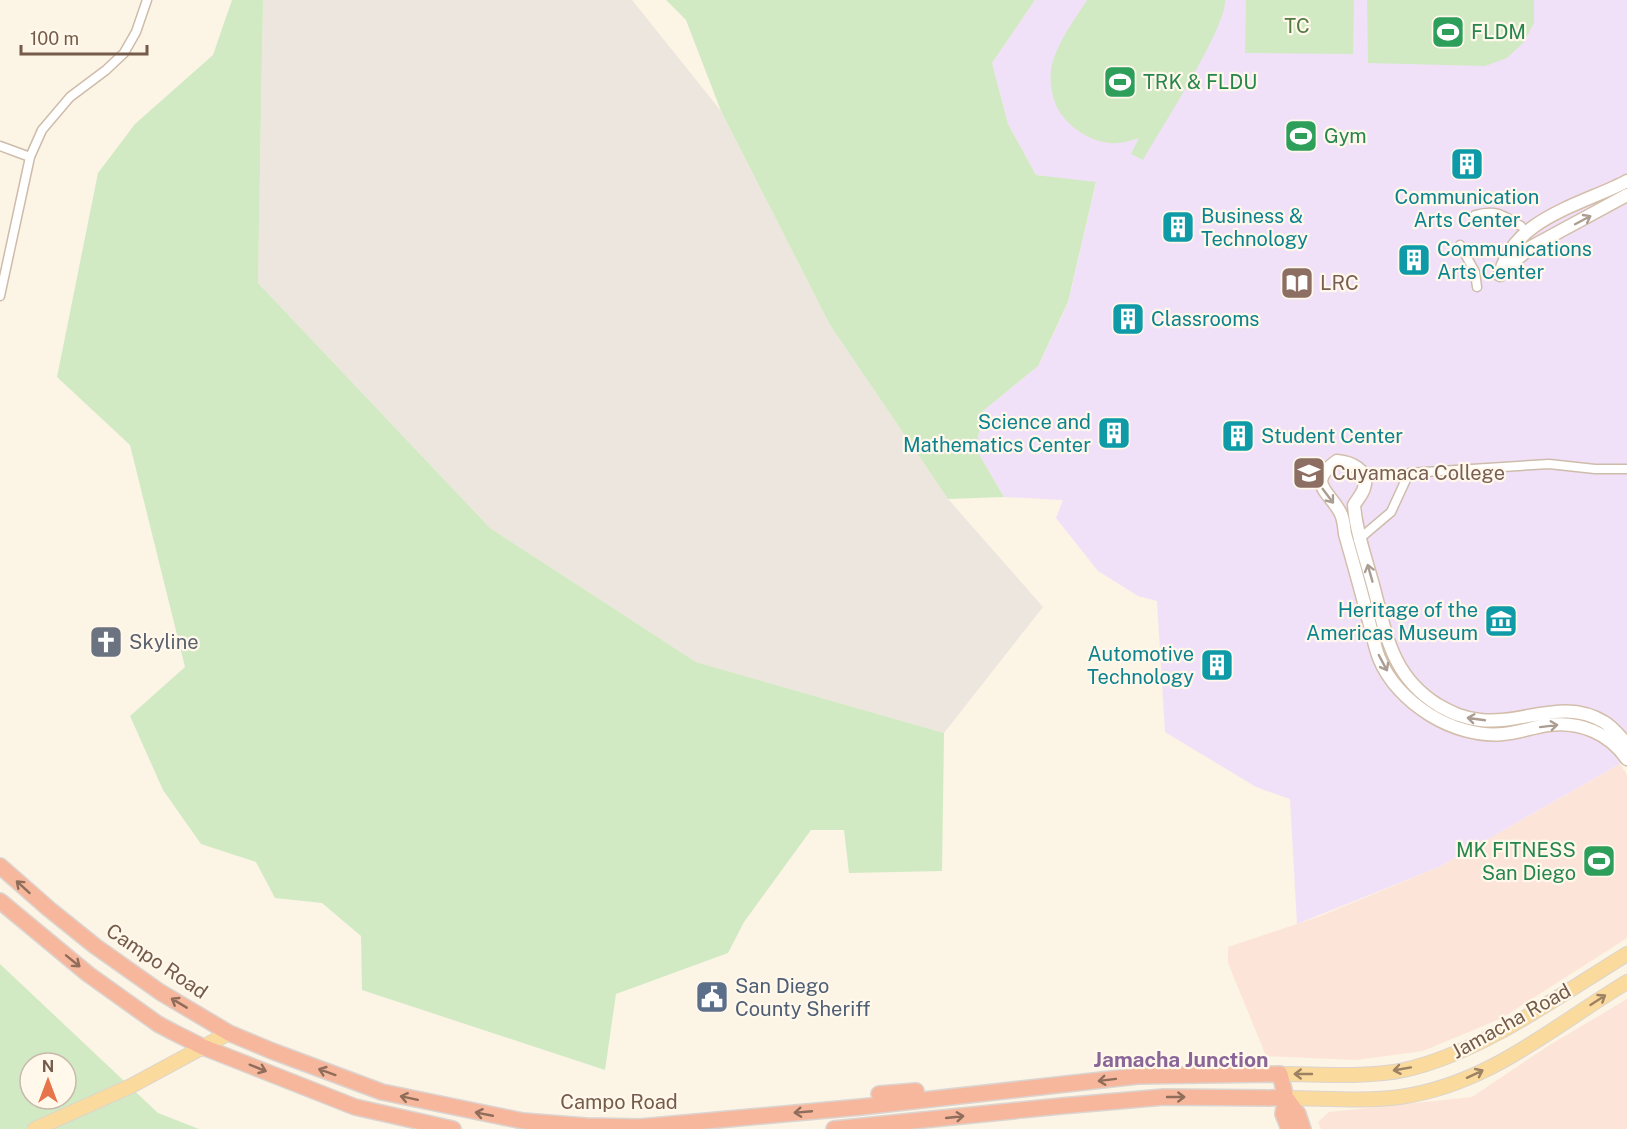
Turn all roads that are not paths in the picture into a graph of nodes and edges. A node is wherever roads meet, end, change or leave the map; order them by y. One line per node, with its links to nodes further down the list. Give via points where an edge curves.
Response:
1 (147, 0): 3 (street, via 124,52 57,111 42,130)
2 (0, 146): 3 (street)
3 (30, 157): 9 (street)
4 (1626, 186): 4 (street, one-way to 4, via 1583,199 1521,236 1500,275 1531,247 1603,209)
5 (1474, 215): 6 (street, via 1501,213)
6 (1521, 226)
7 (1460, 245): 8 (street, via 1475,272)
8 (1478, 287)
9 (0, 296)
10 (1627, 468): 11 (street, via 1549,464 1409,473 1391,512)
11 (1360, 538): 12 (street); 12 (street, one-way to 12, via 1354,505 1365,479 1350,462 1337,461 1322,477 1322,489 1341,514); 13 (street, one-way to 11, via 1606,723 1585,713 1556,711 1502,721 1480,720 1456,716 1422,694 1402,672 1391,648)
12 (1350, 546): 14 (street, one-way to 14, via 1379,659 1394,683 1426,714 1461,730 1485,734 1569,724 1610,739)
13 (1627, 744)
14 (1627, 759)
15 (0, 866): 19 (highway, Campo Road, one-way to 15, via 160,992 95,946)
16 (0, 901): 20 (highway, one-way to 20, via 88,974 149,1018)
17 (1627, 954): 21 (main road, Jamacha Road, one-way to 21, via 1450,1057 1402,1070)
18 (1627, 982): 24 (main road, Jamacha Road, one-way to 18, via 1399,1097 1451,1085 1516,1055)
19 (230, 1033): 20 (main road); 23 (highway, Campo Road, one-way to 19, via 640,1127 534,1122 382,1092)
20 (203, 1047): 25 (main road, via 131,1086); 26 (highway, one-way to 26, via 355,1107)
21 (1280, 1074): 23 (highway, Campo Road, one-way to 23, via 1138,1076); 24 (highway)
22 (879, 1094): 23 (highway, via 933,1090)
23 (960, 1097)
24 (1286, 1098): 27 (highway, one-way to 24, via 1164,1097); 28 (highway, via 1283,1114); 29 (highway)
25 (35, 1129)
26 (453, 1129)
27 (834, 1129)
28 (1289, 1129)
29 (1303, 1129)

